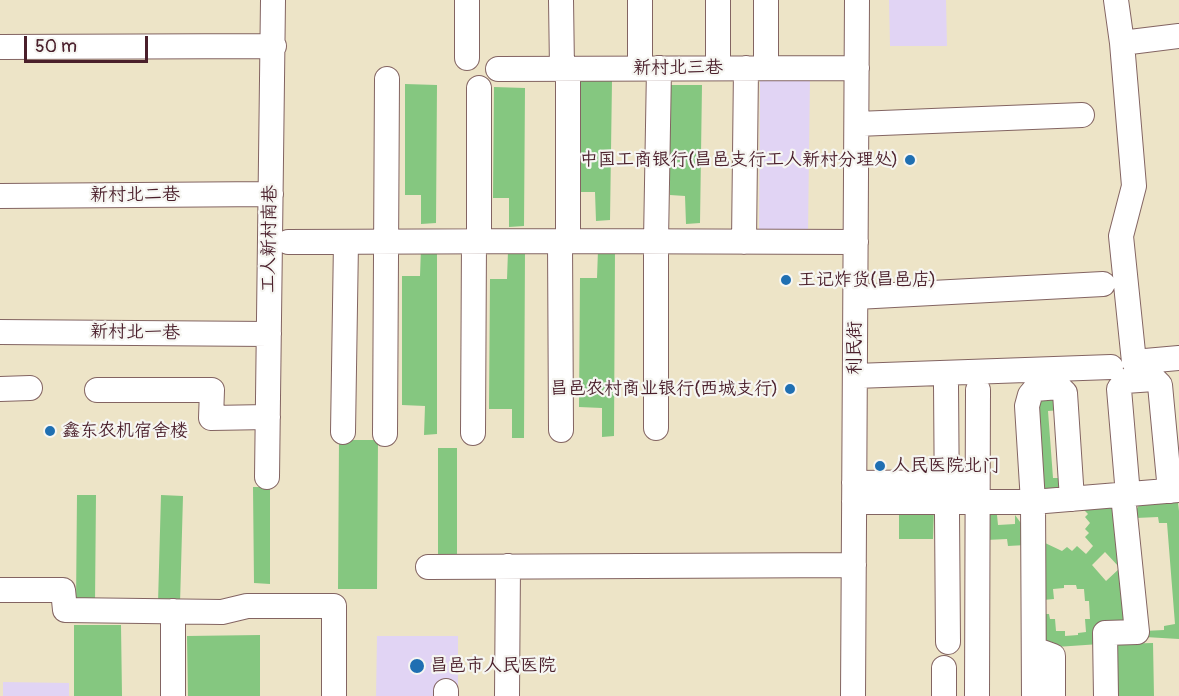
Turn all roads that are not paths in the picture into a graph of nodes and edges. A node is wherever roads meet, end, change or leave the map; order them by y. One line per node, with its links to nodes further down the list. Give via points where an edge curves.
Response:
1 (273, 0): 11 (street, 工人新村南巷)
2 (467, 0): 14 (street)
3 (561, 0): 16 (street)
4 (640, 0): 17 (street)
5 (718, 0): 13 (street)
6 (766, 0): 15 (street)
7 (857, 0): 18 (street, 利民街)
8 (1116, 0): 10 (street)
9 (1179, 36): 10 (street)
10 (1122, 43): 38 (street, via 1134,186 1121,236 1134,362)
11 (274, 46): 12 (street); 24 (street, 工人新村南巷)
12 (0, 47)
13 (718, 56)
14 (467, 58)
15 (756, 62): 17 (street, 新村北三巷); 18 (street, 新村北三巷); 32 (street)
16 (565, 68): 17 (street, 新村北三巷); 19 (street, 新村北三巷); 27 (street)
17 (650, 68): 28 (street)
18 (857, 68): 23 (street, 利民街)
19 (498, 69)
20 (387, 79): 31 (street)
21 (479, 88): 26 (street)
22 (1082, 115): 23 (street)
23 (857, 124): 33 (street, 利民街)
24 (271, 194): 25 (street, 新村北二巷); 37 (street, 工人新村南巷)
25 (0, 196)
26 (477, 241): 27 (street); 31 (street); 50 (street)
27 (564, 241): 28 (street); 48 (street)
28 (656, 241): 32 (street); 47 (street)
29 (288, 242): 30 (street)
30 (346, 242): 31 (street); 49 (street)
31 (387, 242): 51 (street)
32 (744, 242): 33 (street)
33 (856, 242): 35 (street, 利民街)
34 (1103, 284): 35 (street)
35 (855, 297): 40 (street, 利民街)
36 (0, 332): 37 (street, 新村北一巷)
37 (269, 334): 46 (street, 工人新村南巷)
38 (1179, 358)
39 (1111, 367): 40 (street)
40 (855, 376): 56 (street, 利民街)
41 (946, 385): 54 (street)
42 (30, 388): 43 (street)
43 (0, 389)
44 (98, 390): 46 (street, via 212,390 211,418)
45 (978, 390): 55 (street)
46 (268, 417): 52 (street, 工人新村南巷)
47 (656, 428)
48 (561, 430)
49 (343, 432)
50 (473, 433)
51 (386, 434)
52 (267, 477)
53 (1174, 490): 57 (street); 57 (street, via 1160,385 1154,379 1125,381 1119,389)
54 (947, 492): 55 (street); 56 (street); 65 (street)
55 (977, 492): 59 (street); 73 (street)
56 (854, 493): 60 (street, 利民街)
57 (1126, 495): 58 (street); 76 (street, via 1137,632 1105,633)
58 (1072, 499): 59 (street); 59 (street, via 1065,393 1059,387 1035,389 1030,395)
59 (1033, 502): 66 (street)
60 (854, 565): 61 (street); 71 (street, 利民街)
61 (507, 566): 62 (street); 70 (street)
62 (428, 567)
63 (0, 590): 64 (street, via 63,590 65,610)
64 (173, 611): 68 (street); 69 (street, via 334,606)
65 (948, 642)
66 (1034, 649): 74 (street); 75 (street, via 1053,656)
67 (944, 668): 72 (street)
68 (173, 696)
69 (334, 696)
70 (507, 696)
71 (853, 696)
72 (944, 696)
73 (976, 696)
74 (1034, 696)
75 (1053, 696)
76 (1106, 696)

